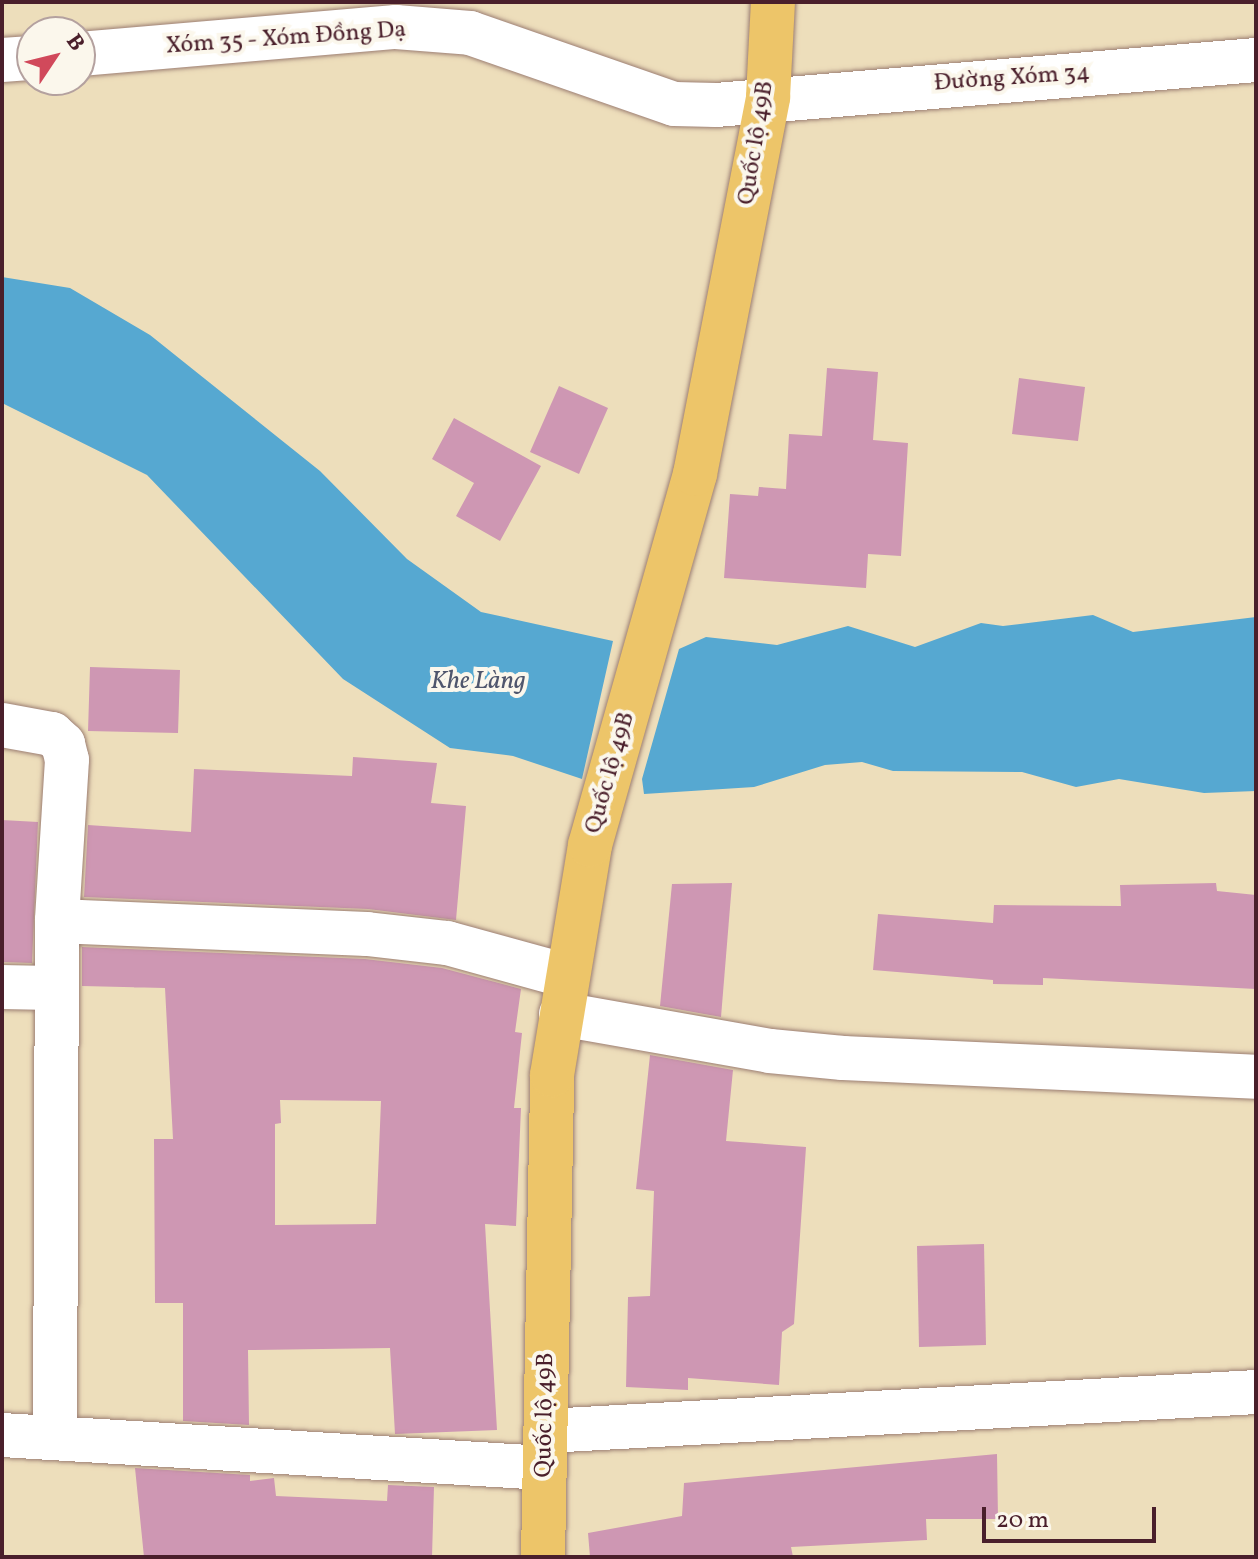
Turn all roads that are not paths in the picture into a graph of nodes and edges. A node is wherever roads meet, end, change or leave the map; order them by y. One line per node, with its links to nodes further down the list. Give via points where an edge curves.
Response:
1 (773, 2): 4 (main road, Quốc lộ 49B)
2 (96, 53): 4 (street, Xóm 35 - Xóm Đồng Dạ, via 396,27 470,33 674,104 716,105)
3 (1256, 60): 4 (street, Đường Xóm 34)
4 (768, 97): 9 (main road, Quốc lộ 49B, via 695,474 590,845)
5 (2, 725): 6 (street, via 39,728 63,744 67,780)
6 (57, 921): 8 (street); 9 (street, via 367,934 447,943)
7 (2, 987): 8 (street)
8 (56, 988): 13 (street)
9 (564, 995): 10 (street, via 755,1049 843,1058); 14 (main road, Quốc lộ 49B, via 552,1075)
10 (1256, 1077)
11 (1256, 1392): 14 (street)
12 (2, 1435): 13 (street)
13 (55, 1435): 14 (street)
14 (546, 1450): 15 (main road, Quốc lộ 49B)
15 (543, 1557)

